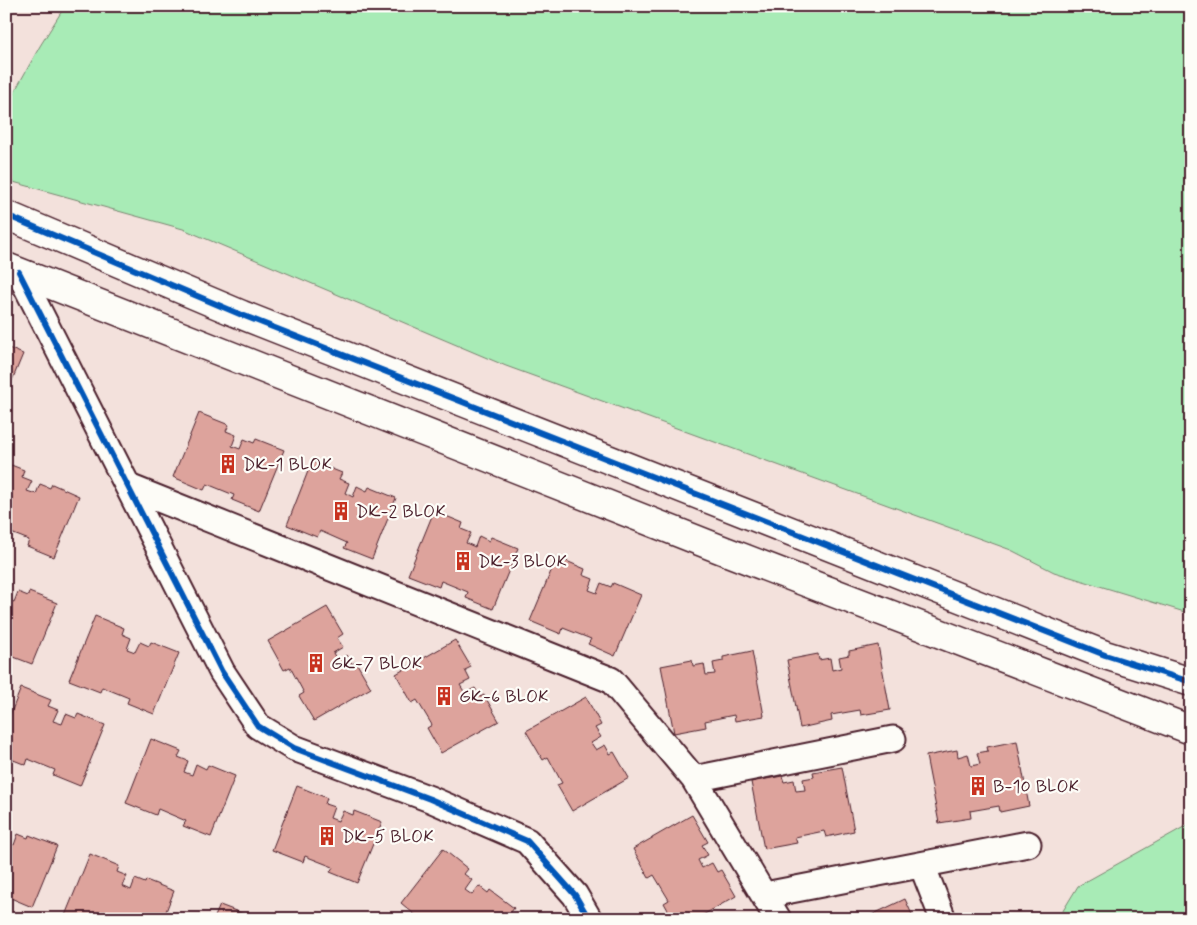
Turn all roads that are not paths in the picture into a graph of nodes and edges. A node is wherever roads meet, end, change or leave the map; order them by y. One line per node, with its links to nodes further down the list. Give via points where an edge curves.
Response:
1 (6, 215): 4 (street, via 242,315 1105,655)
2 (13, 270): 3 (street); 5 (street)
3 (129, 487): 7 (street, via 612,680); 11 (street, via 222,672 258,726 294,748 430,799 527,840 575,895)
4 (1191, 682)
5 (1191, 730)
6 (893, 739): 7 (street)
7 (694, 779): 10 (street)
8 (1028, 844): 9 (street)
9 (922, 865): 10 (street); 13 (street)
10 (765, 895): 12 (street)
11 (589, 919)
12 (778, 919)
13 (943, 919)

